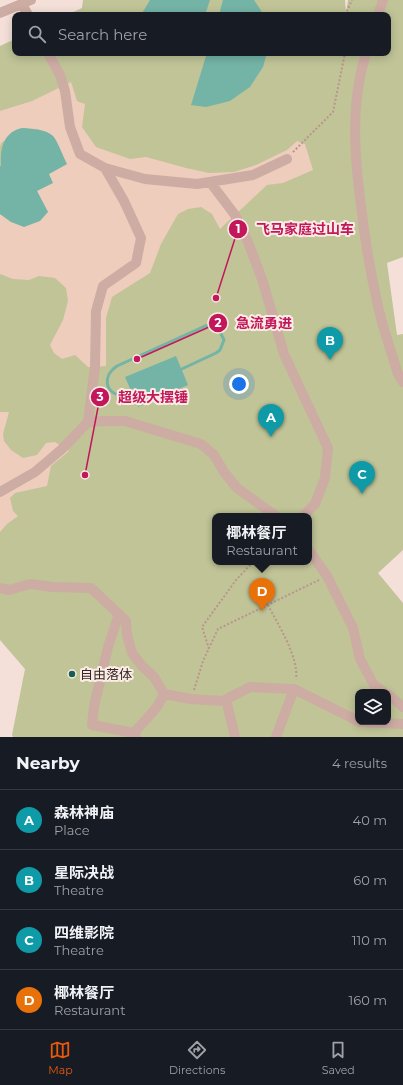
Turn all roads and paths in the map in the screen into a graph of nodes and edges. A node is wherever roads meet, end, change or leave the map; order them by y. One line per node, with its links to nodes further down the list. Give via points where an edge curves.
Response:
1 (352, 0): 5 (path)
2 (383, 0): 6 (street)
3 (27, 2): 4 (street); 7 (street)
4 (28, 12)
5 (346, 12)
6 (379, 12)
7 (0, 13)
8 (50, 56): 12 (street, via 65,92 70,127 80,154)
9 (344, 56): 11 (path, via 333,112)
10 (365, 56): 14 (street, via 355,110 357,179 378,308 398,374)
11 (287, 159): 13 (street, via 252,175)
12 (105, 168): 13 (street, via 144,179 197,184); 15 (street, via 141,238 136,263 103,286 96,311 95,367)
13 (210, 182): 18 (street, via 235,215 248,242 284,354 328,448 325,478 315,504)
14 (403, 382)
15 (88, 422): 16 (street, via 35,472); 17 (street, via 125,422 201,444 214,455 237,488)
16 (0, 492)
17 (272, 513)
18 (306, 513)
19 (312, 554): 21 (street)
20 (250, 565): 25 (path, via 202,627)
21 (327, 576): 23 (path); 27 (street, via 353,628 360,659 374,685)
22 (0, 588): 24 (street, via 9,590 30,584 53,588 91,588)
23 (268, 605): 25 (path, via 218,629); 26 (path, via 291,651 297,673)
24 (119, 614): 28 (street, via 126,622 132,653 154,677); 36 (street, via 108,647 92,725)
25 (209, 649): 30 (path)
26 (294, 689): 31 (street, via 250,687); 33 (street); 38 (street)
27 (380, 689)
28 (164, 694): 30 (street); 36 (street)
29 (391, 696): 32 (street)
30 (191, 699): 31 (street)
31 (226, 699): 37 (street)
32 (403, 707)
33 (355, 720)
34 (391, 723): 35 (street)
35 (403, 724)
36 (135, 735)
37 (235, 737)
38 (276, 737)

